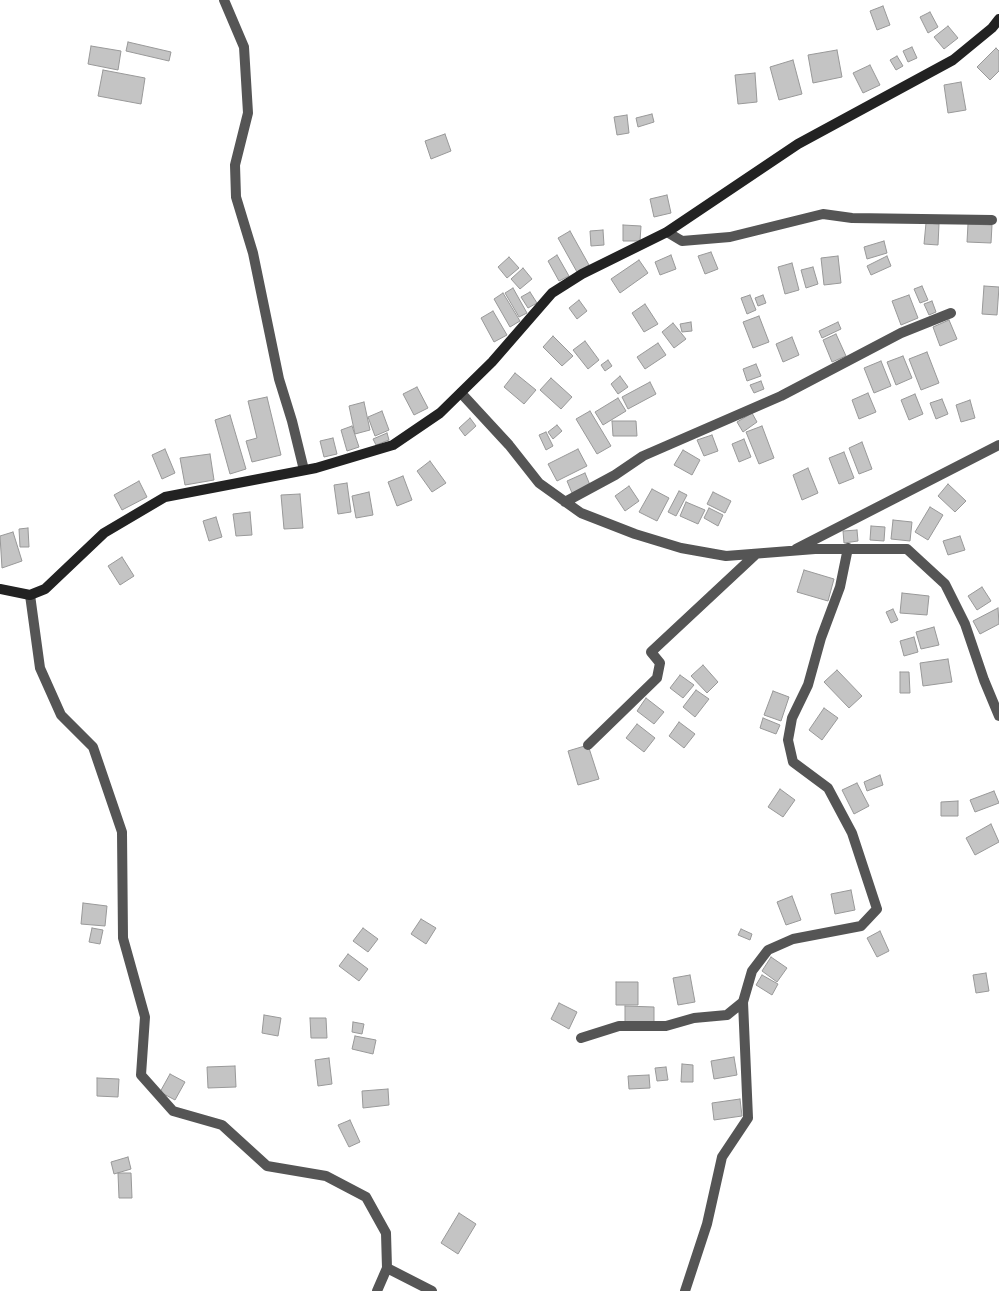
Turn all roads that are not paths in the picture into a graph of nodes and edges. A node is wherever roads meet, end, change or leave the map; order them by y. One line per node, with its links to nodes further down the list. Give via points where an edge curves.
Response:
1 (224, 0): 8 (street, via 244,47 248,113 235,165 236,197 253,253 279,379)
2 (999, 18): 4 (street, via 992,28 954,60 798,144)
3 (992, 220): 4 (street, via 852,218 823,214 730,237 682,242)
4 (667, 232): 6 (street, via 582,274 552,293)
5 (951, 313): 9 (street, via 901,334 781,396 643,456)
6 (461, 393): 8 (street, via 440,413 393,445); 9 (street, via 509,445 539,484)
7 (999, 445): 11 (street)
8 (304, 470): 14 (street, via 165,497 104,533 45,589)
9 (565, 502): 12 (street, via 581,513 681,548 726,556)
10 (848, 548): 11 (street); 15 (street, via 907,549 945,584 965,624); 17 (street, via 840,587 808,685 792,718 788,740 793,762 828,788 852,833 877,909 861,926 793,938 768,950 752,971)
11 (791, 552): 12 (street)
12 (755, 555): 16 (street, via 651,652 660,663 657,678)
13 (0, 589): 14 (street)
14 (30, 595): 19 (street, via 40,668 61,715 93,747 122,832 122,938 145,1017 141,1076 173,1111 222,1125 267,1166 326,1176 366,1196 386,1233)
15 (999, 716)
16 (588, 745)
17 (743, 1002): 18 (street, via 727,1015 694,1018 666,1026 618,1026); 22 (street, via 748,1118 722,1157 707,1224)
18 (581, 1038)
19 (387, 1268): 20 (street); 21 (street)
20 (377, 1291)
21 (432, 1291)
22 (686, 1291)

